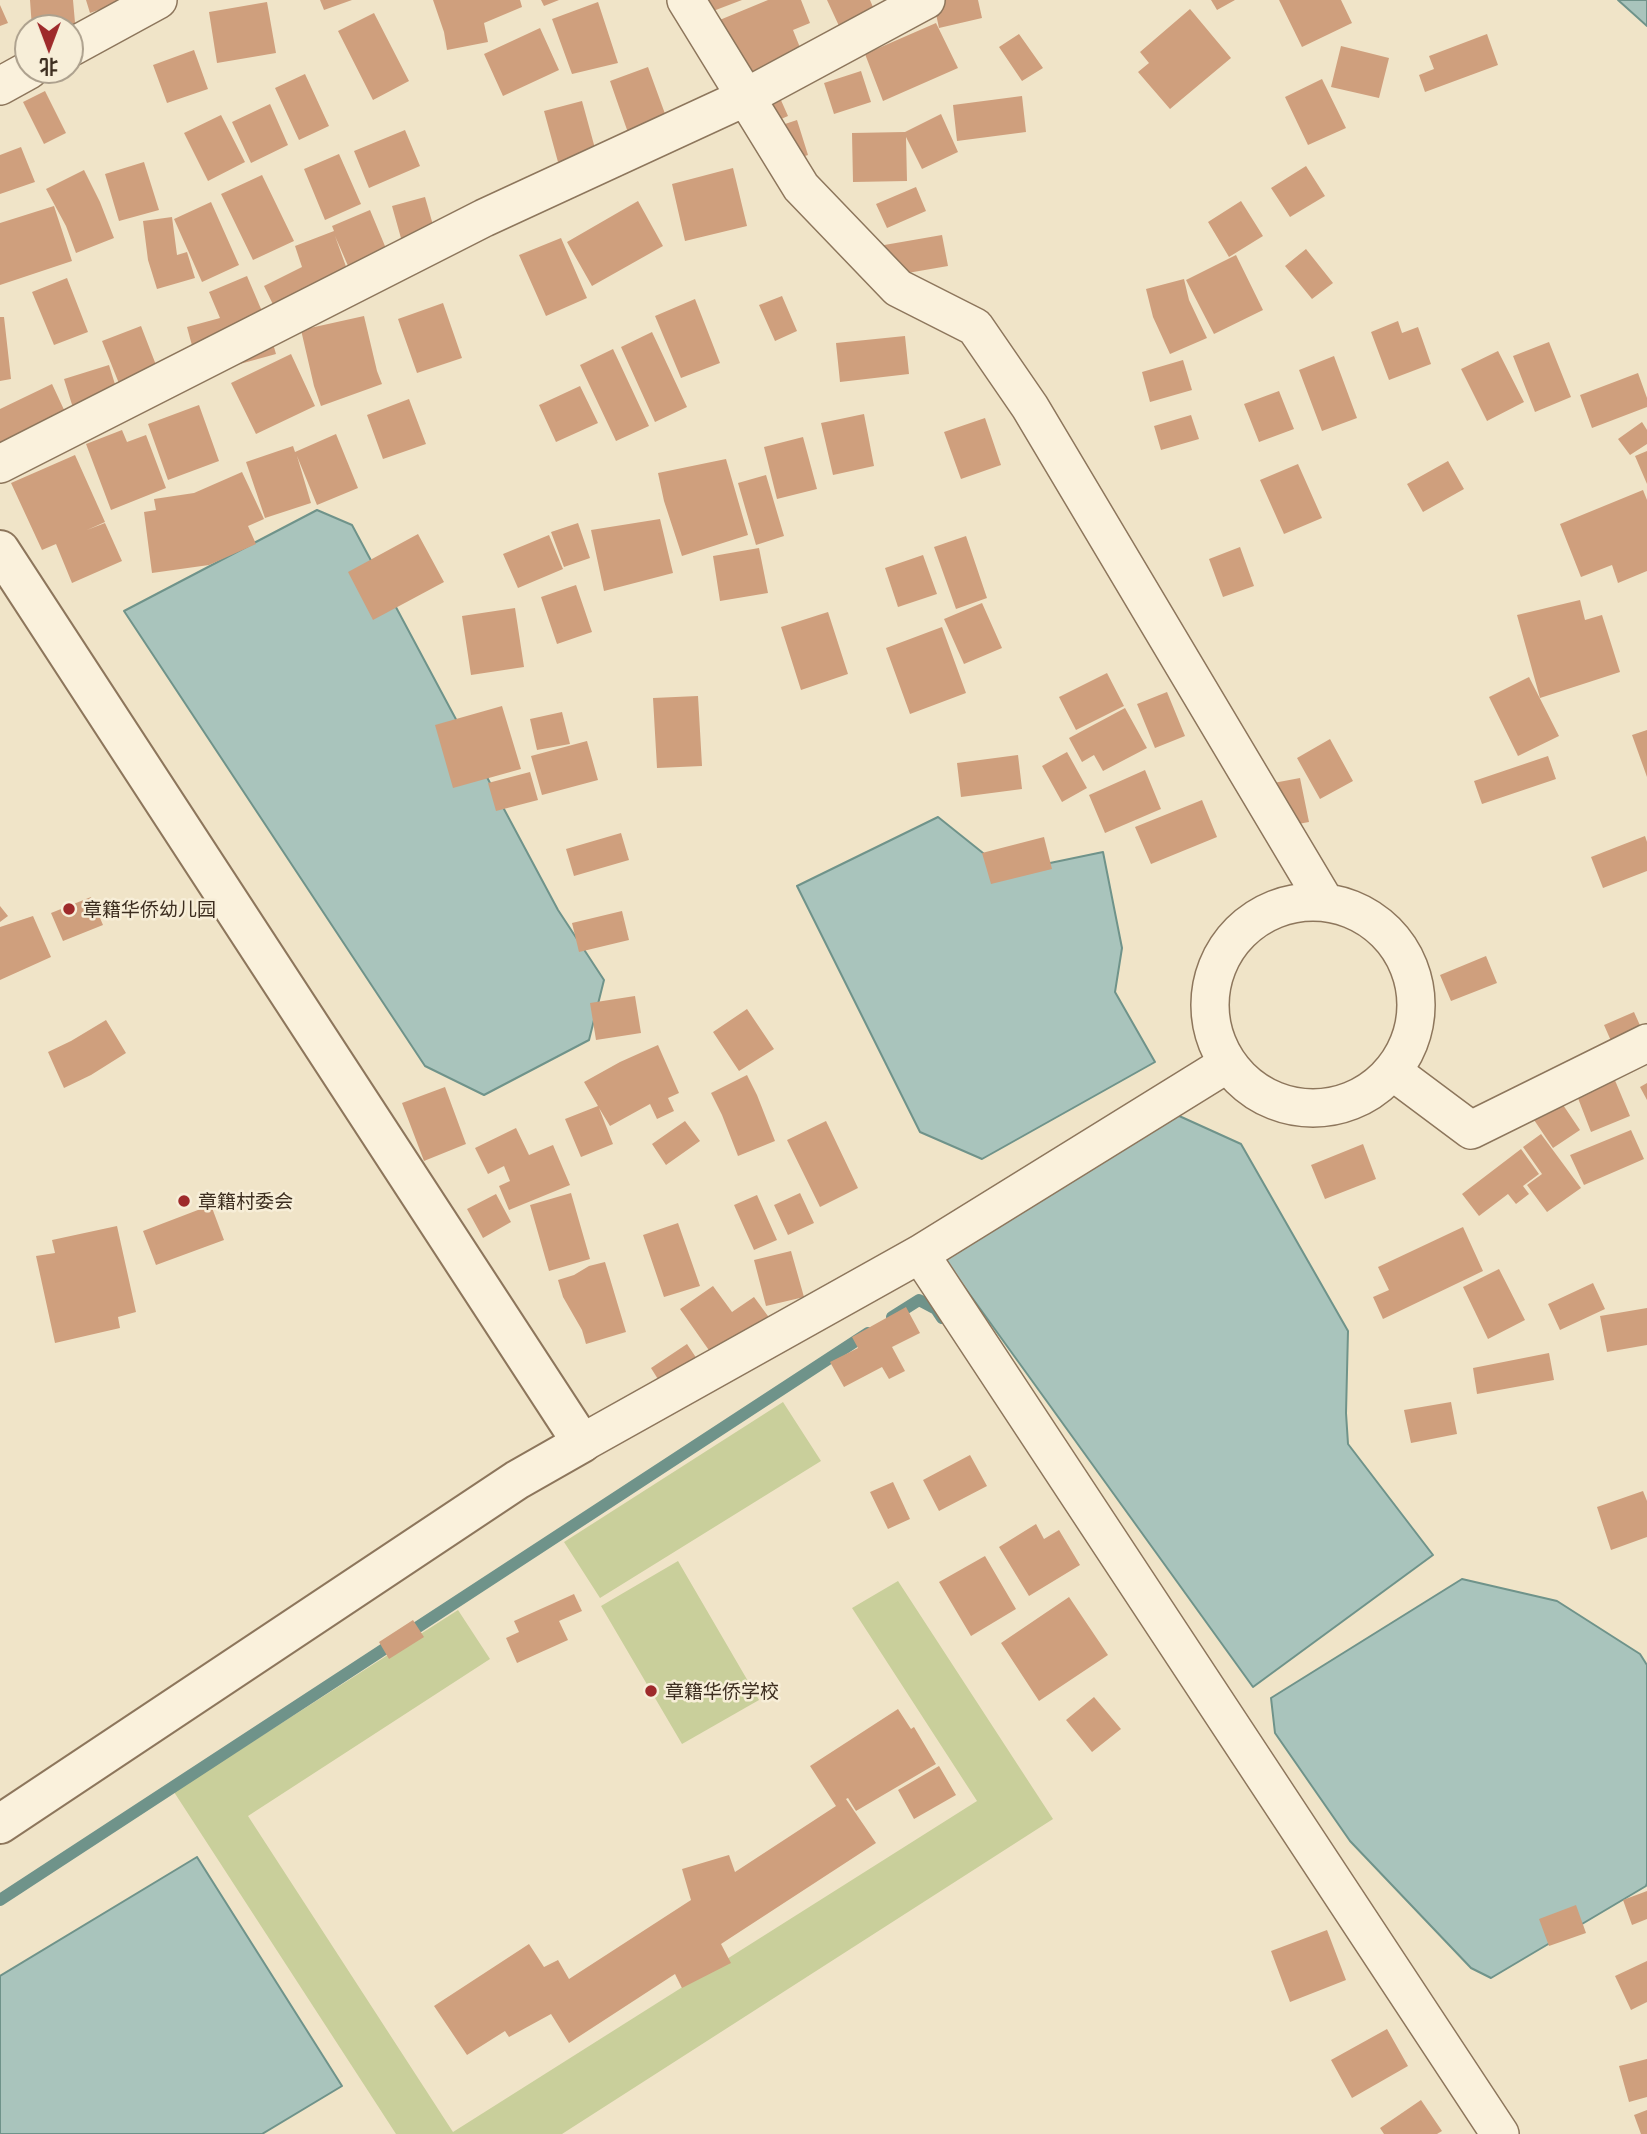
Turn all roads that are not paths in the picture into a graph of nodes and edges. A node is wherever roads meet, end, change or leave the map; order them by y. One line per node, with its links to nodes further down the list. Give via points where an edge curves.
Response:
1 (158, 0): 4 (street)
2 (686, 0): 5 (street)
3 (926, 0): 5 (street)
4 (84, 40)
5 (746, 97): 6 (street, via 484,218); 8 (street, via 801,187 898,288 975,327 1030,408)
6 (0, 464)
7 (0, 550): 13 (street)
8 (1325, 902): 10 (street, via 1292,904 1261,916 1235,937 1217,965 1209,998 1213,1032); 11 (street, via 1367,918 1385,931 1405,957 1415,989 1415,1022 1404,1055)
9 (1647, 1043): 11 (street, via 1471,1130)
10 (1227, 1064): 11 (street, via 1251,1089 1283,1104 1318,1109 1352,1101); 12 (street)
11 (1392, 1071)
12 (920, 1254): 13 (street); 15 (street)
13 (582, 1443): 14 (street, via 516,1480)
14 (0, 1824)
15 (1500, 2134)

